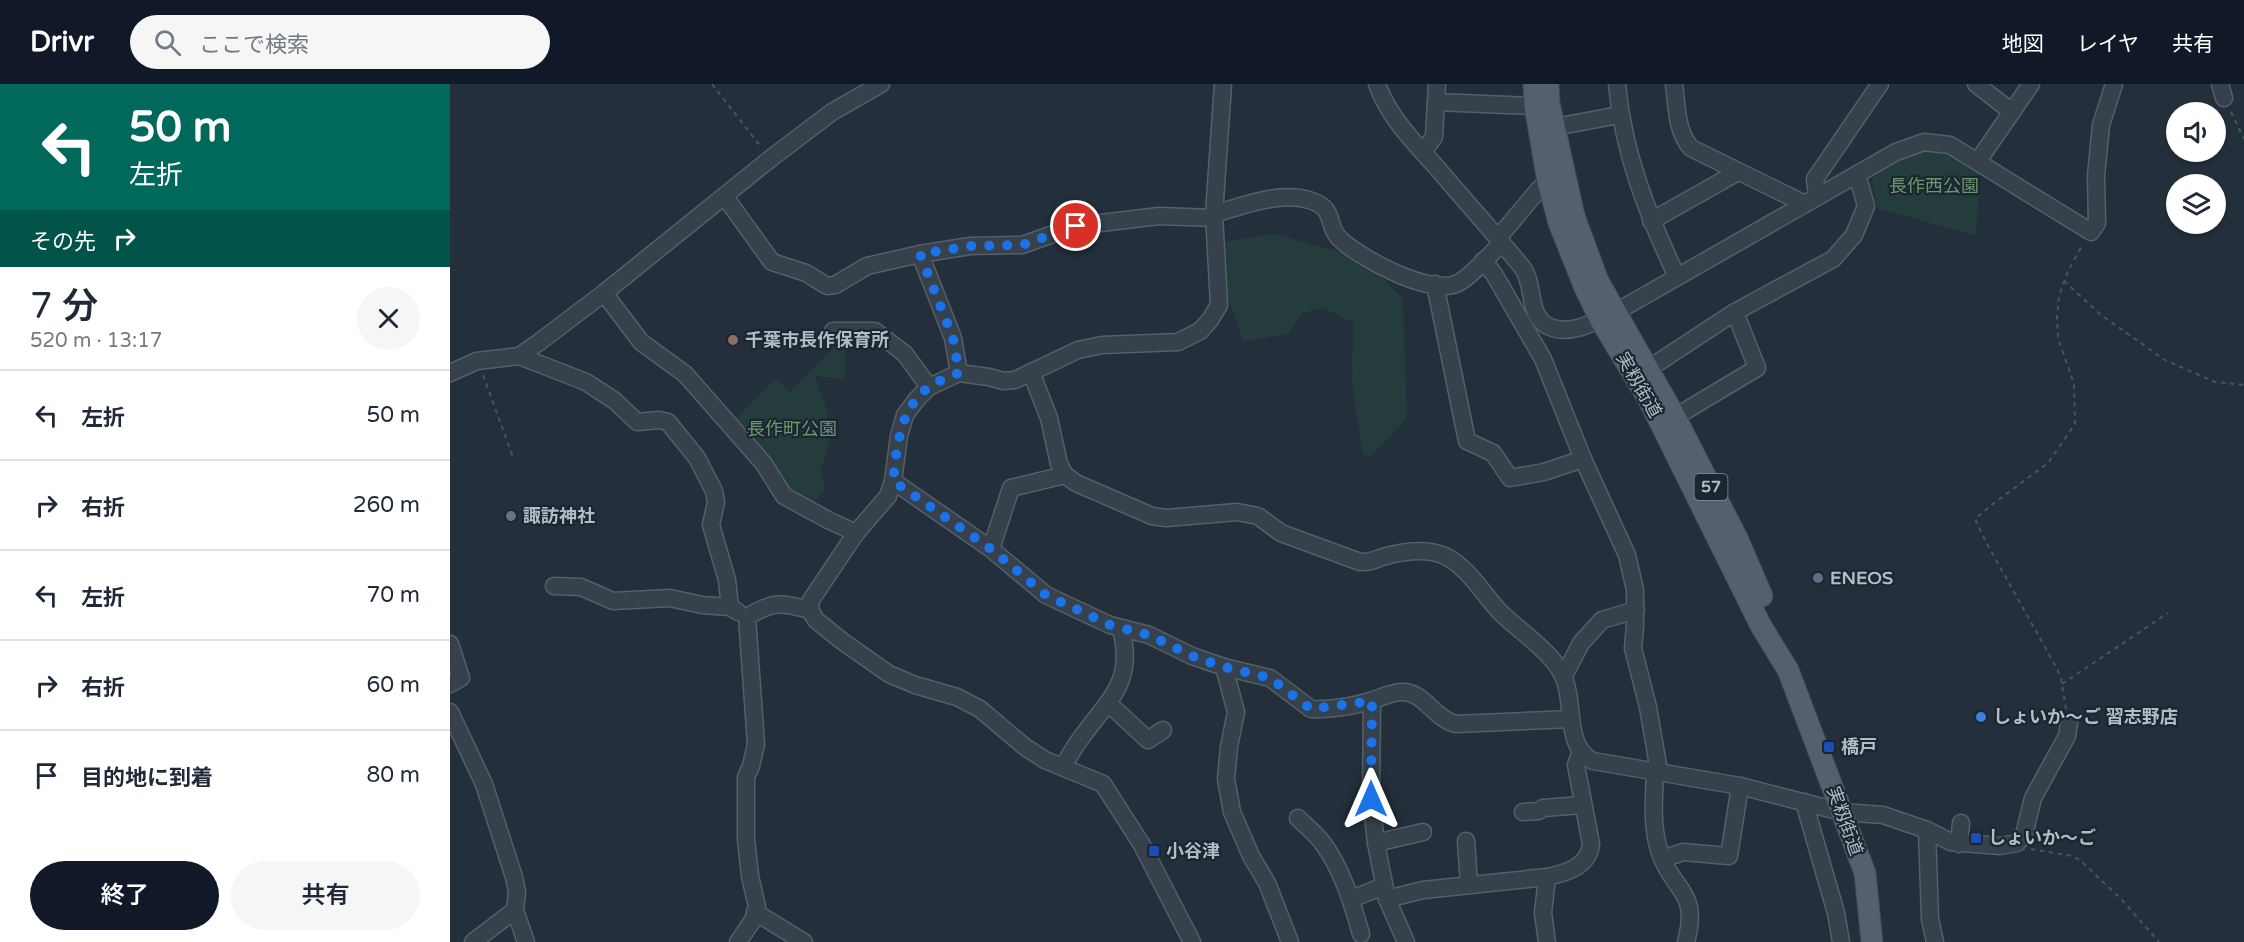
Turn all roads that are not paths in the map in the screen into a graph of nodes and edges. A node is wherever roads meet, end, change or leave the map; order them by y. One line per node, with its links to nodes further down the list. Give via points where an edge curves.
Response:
1 (881, 84): 23 (street, via 832,112)
2 (1223, 84): 25 (street)
3 (1377, 84): 18 (street, via 1392,116)
4 (1437, 84): 13 (street)
5 (1534, 84): 14 (main road, 実籾街道 / 57)
6 (1548, 84): 17 (main road, 実籾街道 / 57)
7 (1617, 84): 16 (street)
8 (1674, 84): 20 (street, via 1684,140 1691,148)
9 (1880, 84): 24 (street, via 1815,179)
10 (1976, 84): 15 (street)
11 (2031, 84): 15 (street)
12 (2114, 84): 19 (street, via 2101,125 2097,223 2091,232)
13 (1436, 102): 14 (street); 18 (street, via 1434,137)
14 (1535, 106): 22 (main road, 実籾街道 / 57)
15 (2012, 112): 19 (street)
16 (1619, 115): 17 (street); 26 (street)
17 (1555, 127): 34 (main road, 実籾街道 / 57, via 1576,224)
18 (1423, 152): 27 (street)
19 (1978, 161): 21 (street, via 1950,145 1923,142)
20 (1738, 172): 24 (street); 26 (street)
21 (1857, 174): 24 (street); 33 (street, via 1866,206 1854,235 1833,259)
22 (1548, 182): 27 (street); 34 (main road, 実籾街道 / 57, via 1559,223 1585,288)
23 (725, 197): 28 (street, via 772,262 806,273 827,286 867,266); 32 (street)
24 (1811, 200): 30 (street)
25 (1214, 216): 28 (street, via 1159,216 1076,226 1022,245 970,246); 31 (street, via 1275,199 1310,200 1324,207 1336,234 1358,254 1400,276); 38 (street, via 1220,305 1200,332 1178,342 1102,345 1078,350)
26 (1651, 222): 30 (street)
27 (1500, 240): 29 (street); 34 (street, via 1525,272 1534,309 1543,323 1551,328 1571,329)
28 (920, 254): 40 (street, via 953,338)
29 (1483, 261): 31 (street, via 1458,284); 43 (street, via 1544,359)
30 (1677, 278): 34 (street)
31 (1435, 284): 43 (street, via 1467,441 1493,453 1510,478)
32 (604, 293): 36 (street); 46 (street, via 641,342 685,374 764,464 784,496)
33 (1735, 312): 37 (street); 42 (street, via 1757,368)
34 (1608, 316): 37 (main road, 実籾街道 / 57); 56 (main road, 実籾街道 / 57, via 1761,626)
35 (833, 331): 41 (street, via 875,331 906,354)
36 (519, 356): 39 (street, via 477,361); 49 (street, via 586,382 638,422 668,422 684,440 714,491 711,525 727,580)
37 (1648, 369): 42 (main road, 実籾街道 / 57)
38 (1031, 372): 40 (street, via 1003,381); 44 (street)
39 (450, 373)
40 (959, 373): 41 (street)
41 (929, 387): 45 (street, via 905,415)
42 (1676, 417): 56 (main road, 実籾街道 / 57, via 1737,538 1783,648)
43 (1583, 459): 51 (street, via 1627,555 1635,584)
44 (1065, 475): 47 (street, via 1011,488); 57 (street, via 1152,516 1237,512 1258,516 1281,533 1360,562 1411,551 1445,556 1549,656)
45 (893, 481): 46 (street, via 888,496); 47 (street)
46 (856, 533): 50 (street, via 811,600)
47 (991, 549): 53 (street, via 1046,595)
48 (554, 586): 49 (street, via 581,587 613,601 670,598 702,606)
49 (730, 607): 52 (street)
50 (810, 610): 52 (street, via 784,603); 66 (street, via 816,620 888,674 957,697 980,709 1025,747)
51 (1636, 610): 57 (street, via 1602,620 1581,643); 67 (street, via 1633,648 1648,707)
52 (747, 617): 86 (street, via 756,744 746,777 745,815)
53 (1121, 629): 55 (street, via 1149,635); 60 (street, via 1126,649 1124,667)
54 (450, 644): 58 (street, via 461,678)
55 (1224, 667): 59 (street, via 1270,678 1311,709); 93 (street, via 1236,712 1226,779 1231,806)
56 (1788, 670): 72 (main road, 実籾街道 / 57)
57 (1564, 676): 62 (street)
58 (450, 684)
59 (1372, 701): 62 (street, via 1402,692 1414,694 1434,713 1456,724); 78 (street, via 1371,799)
60 (1109, 704): 64 (street, via 1148,740); 66 (street)
61 (450, 712): 85 (street, via 484,784 514,877)
62 (1570, 719): 65 (street)
63 (2069, 723): 79 (street, via 2067,736 2033,798 2024,835 2017,843)
64 (1163, 730)
65 (1581, 751): 67 (street, via 1593,761); 70 (street, via 1576,765)
66 (1063, 767): 92 (street, via 1103,784 1142,845)
67 (1657, 771): 68 (street); 80 (street, via 1654,819)
68 (1740, 786): 69 (street); 80 (street, via 1729,856 1683,852)
69 (1804, 802): 72 (street); 97 (street)
70 (1583, 805): 71 (street); 81 (street, via 1590,853 1576,867)
71 (1523, 812)
72 (1842, 812): 75 (street, via 1883,815); 98 (main road, 実籾街道 / 57, via 1864,873)
73 (1298, 818): 84 (street, via 1338,866)
74 (1961, 823): 79 (street)
75 (1927, 830): 79 (street); 99 (street, via 1930,919)
76 (1423, 832): 78 (street)
77 (1466, 841): 82 (street)
78 (1376, 843): 83 (street)
79 (1959, 844)
80 (1663, 859): 96 (street, via 1689,901)
81 (1547, 877): 82 (street); 95 (street, via 1543,913)
82 (1469, 884): 83 (street)
83 (1385, 893): 84 (street); 94 (street)
84 (1351, 899): 87 (street)
85 (515, 910): 88 (street); 89 (street)
86 (755, 912): 90 (street); 91 (street)
87 (1361, 934)
88 (473, 942)
89 (526, 942)
90 (738, 942)
91 (804, 942)
92 (1192, 942)
93 (1290, 942)
94 (1406, 942)
95 (1547, 942)
96 (1686, 942)
97 (1841, 942)
98 (1872, 942)
99 (1935, 942)

